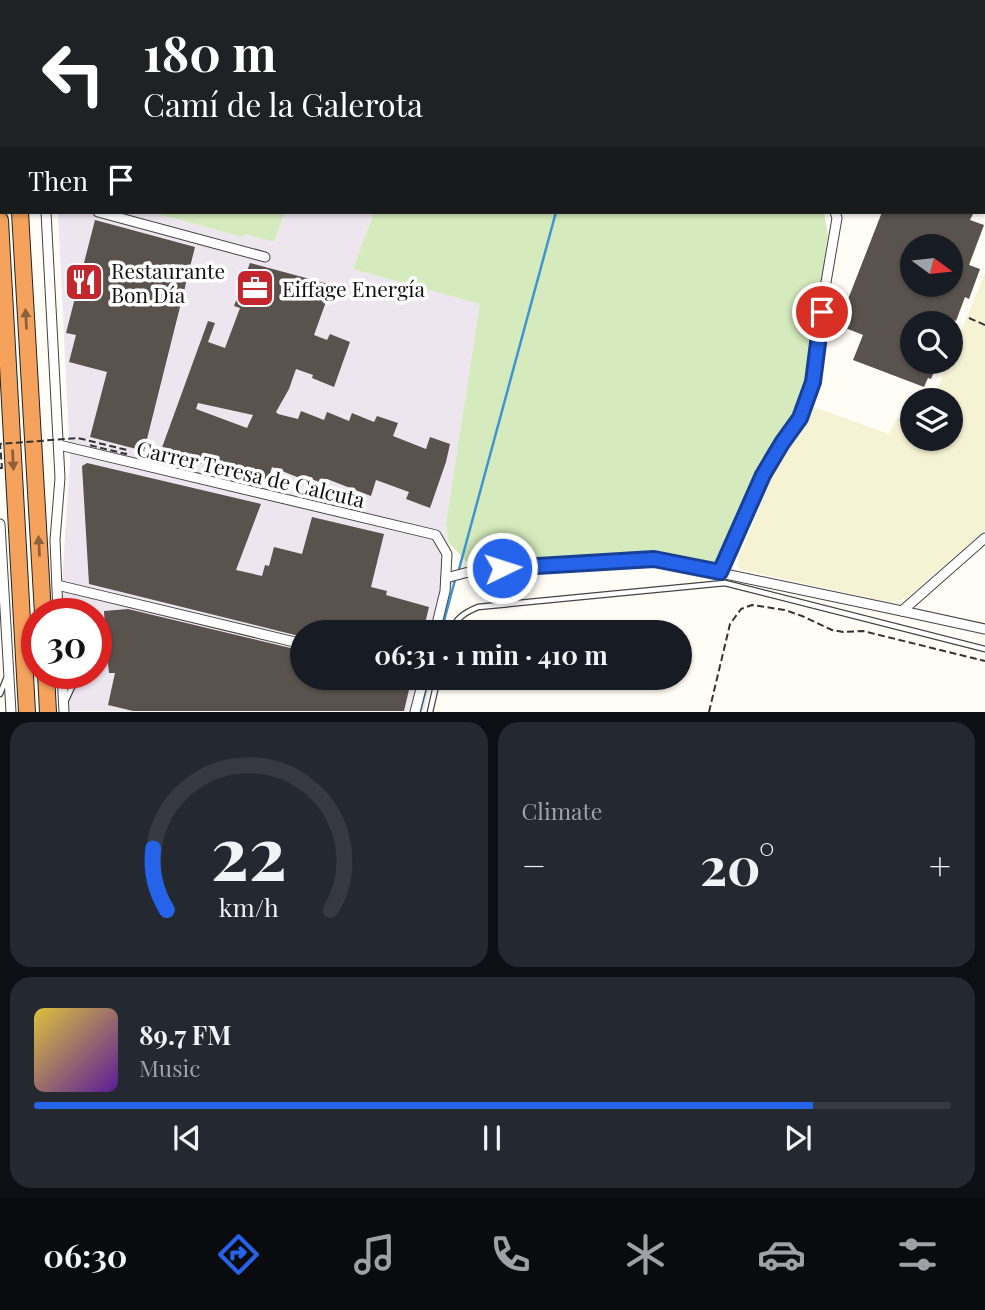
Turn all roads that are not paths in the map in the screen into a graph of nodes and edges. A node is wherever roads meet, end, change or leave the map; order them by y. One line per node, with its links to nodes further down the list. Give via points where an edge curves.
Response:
1 (20, 214): 13 (highway, one-way to 1)
2 (46, 214): 7 (street)
3 (105, 214): 6 (street)
4 (836, 214): 10 (street, via 813,382 800,418 763,475)
5 (0, 220): 30 (highway, one-way to 30)
6 (265, 257)
7 (59, 445): 11 (street, Carrer Teresa de Calcuta, via 436,535 447,554); 12 (street)
8 (0, 524): 21 (street)
9 (985, 538): 15 (street)
10 (720, 572): 11 (street, via 654,559 476,570); 15 (street)
11 (446, 578): 16 (street)
12 (57, 585): 14 (street); 19 (street)
13 (42, 598)
14 (58, 598)
15 (902, 611): 18 (street)
16 (438, 620)
17 (457, 620): 20 (lane, via 478,607 725,583)
18 (985, 629)
19 (290, 641)
20 (985, 649)
21 (9, 672): 27 (lane); 29 (street)
22 (47, 689): 31 (highway)
23 (63, 689): 28 (street)
24 (72, 689): 28 (lane)
25 (421, 690): 32 (street)
26 (435, 690): 33 (lane)
27 (0, 694)
28 (64, 708)
29 (11, 712)
30 (27, 712)
31 (48, 712)
32 (415, 712)
33 (430, 712)

